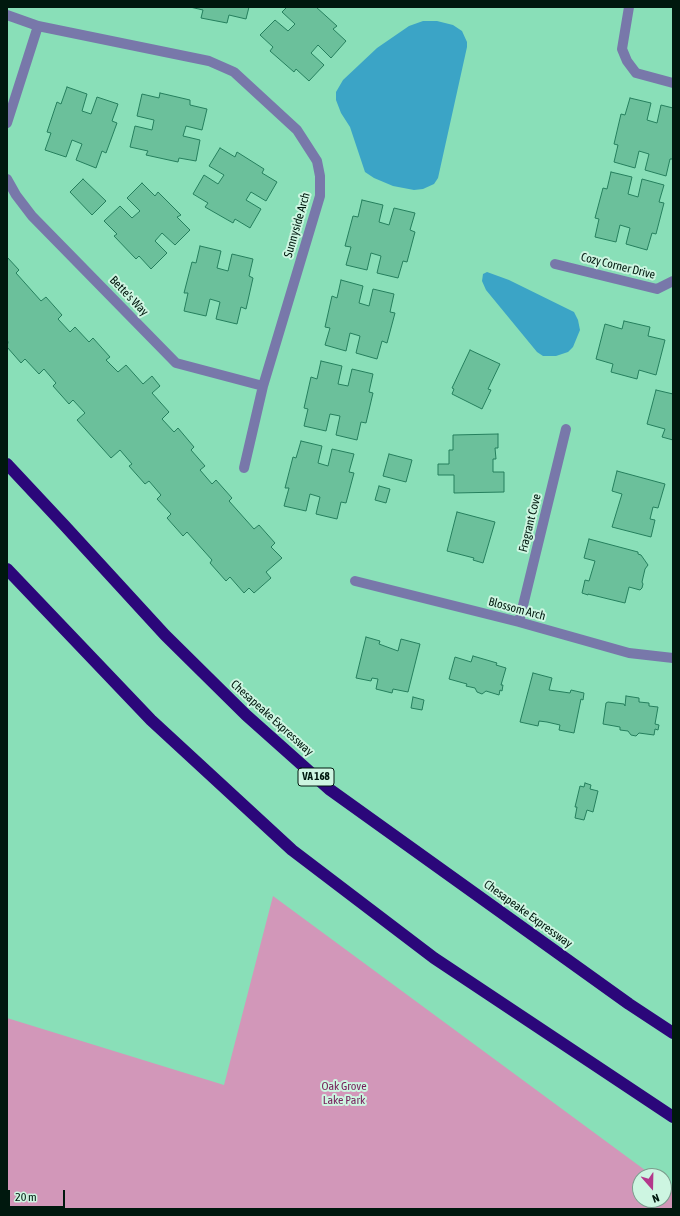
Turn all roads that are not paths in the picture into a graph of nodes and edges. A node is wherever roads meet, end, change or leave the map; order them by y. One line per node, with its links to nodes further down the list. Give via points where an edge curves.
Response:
1 (629, 7): 4 (street, via 622,49 627,61 636,73)
2 (7, 15): 3 (street)
3 (38, 26): 5 (street); 9 (street, Sunnyside Arch, via 209,61 234,72 297,130 317,161 320,196)
4 (673, 83)
5 (7, 123)
6 (7, 179): 9 (street, Bette's Way, via 16,196 32,216 176,363)
7 (555, 264): 8 (street, Cozy Corner Drive, via 657,289)
8 (673, 281)
9 (263, 386): 12 (street, Sunnyside Arch)
10 (566, 429): 15 (street, Fragrant Cove)
11 (7, 464): 17 (highway, Chesapeake Expressway / VA 168, via 164,636 246,715 330,789)
12 (244, 468)
13 (7, 569): 18 (highway, via 151,720 292,850 434,958)
14 (355, 581): 15 (street, Blossom Arch)
15 (518, 622): 16 (street, Blossom Arch, via 628,653)
16 (673, 658)
17 (673, 1033)
18 (673, 1117)

